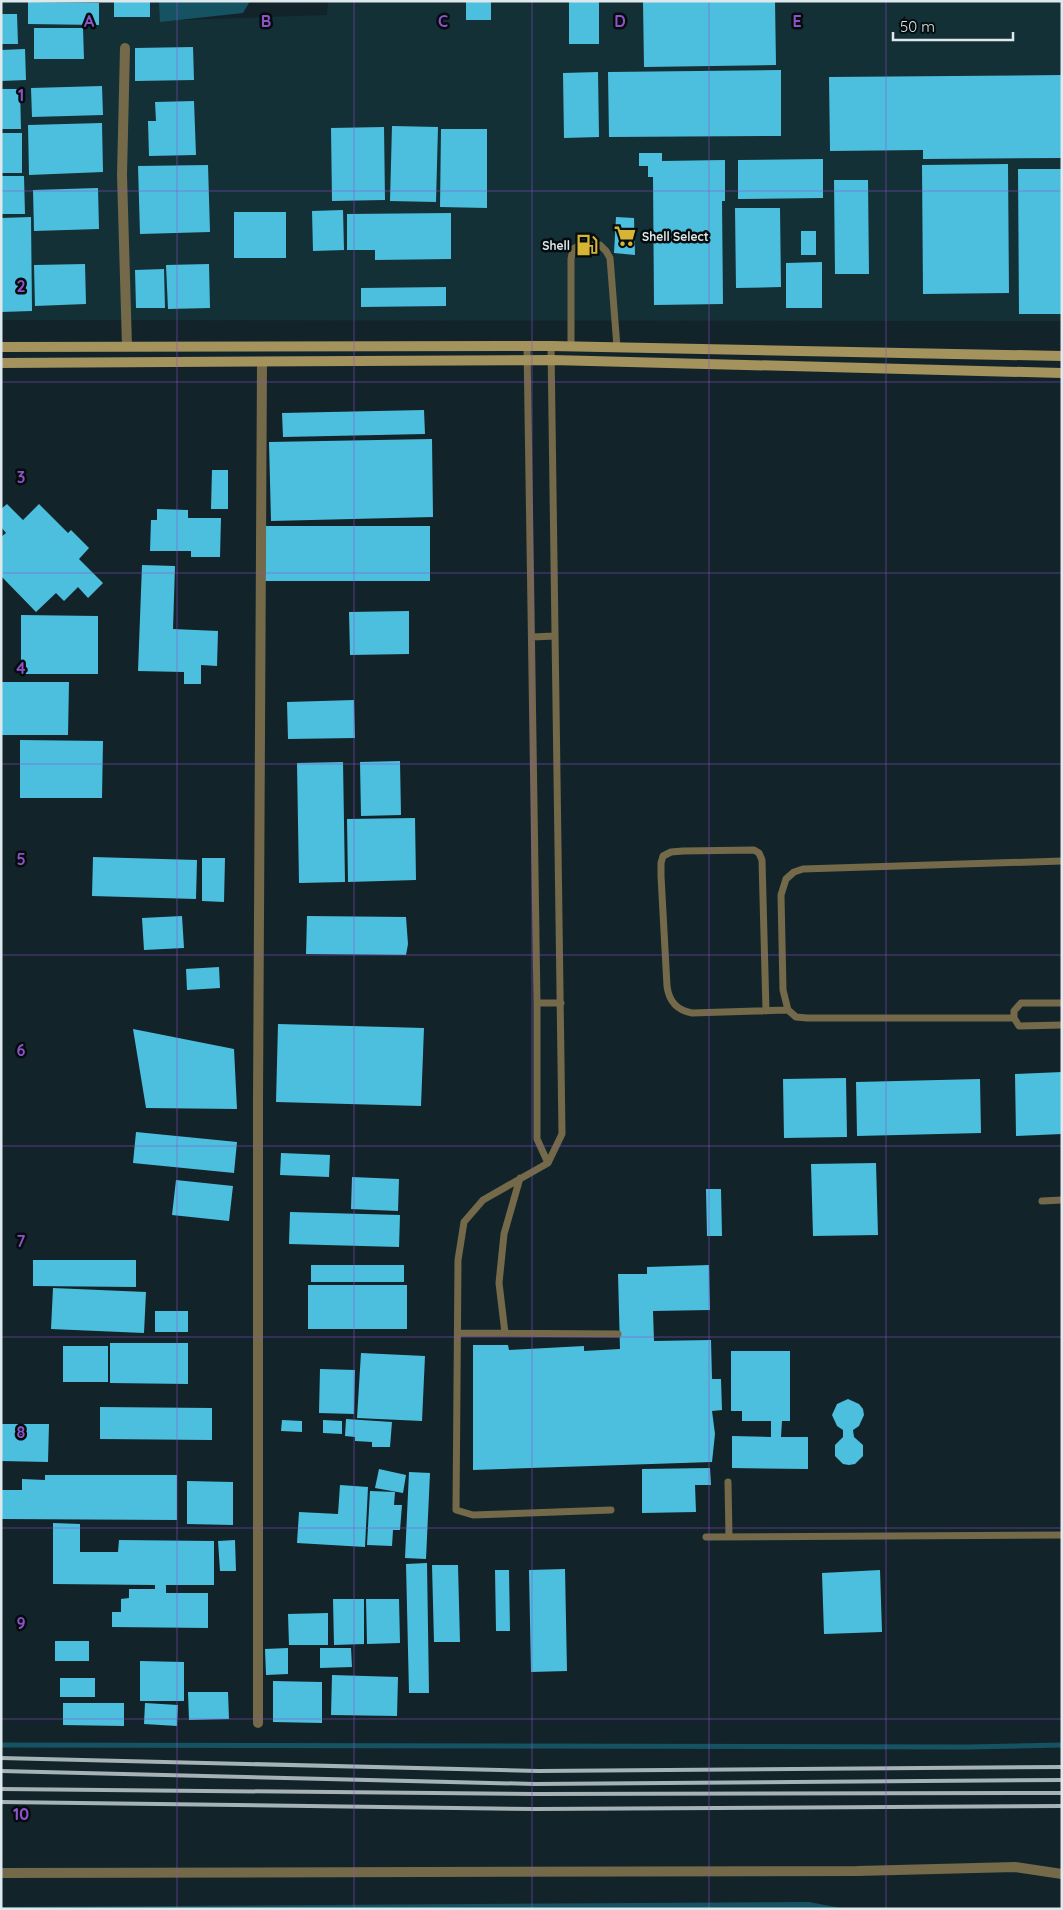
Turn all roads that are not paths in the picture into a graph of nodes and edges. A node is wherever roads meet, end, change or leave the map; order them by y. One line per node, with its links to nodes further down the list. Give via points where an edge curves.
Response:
1 (124, 48): 2 (street, via 122,175)
2 (127, 346): 3 (main road); 7 (main road)
3 (262, 346): 4 (main road); 12 (main road)
4 (527, 346): 5 (main road); 10 (lane)
5 (551, 346): 6 (main road); 11 (lane)
6 (571, 346): 8 (main road); 8 (lane, via 570,260 573,249 600,245 610,258)
7 (1, 347)
8 (617, 347): 9 (main road)
9 (1062, 356)
10 (528, 360): 11 (main road); 12 (main road); 16 (lane)
11 (552, 360): 14 (main road); 15 (lane)
12 (262, 362): 13 (main road); 37 (street)
13 (1, 363)
14 (1062, 373)
15 (555, 636): 16 (lane); 19 (lane)
16 (532, 637): 18 (lane)
17 (1062, 861): 21 (lane, via 803,869 794,872 786,879 781,895 783,990)
18 (537, 1003): 19 (lane); 25 (lane, via 537,1139)
19 (560, 1003): 25 (lane, via 562,1134)
20 (1062, 1003): 23 (lane, via 1021,1003 1014,1011)
21 (788, 1010): 22 (lane); 23 (lane, via 796,1017 807,1018)
22 (766, 1011): 22 (lane, via 692,1013 671,1002 665,959 663,856 683,851 754,850 759,853 762,860)
23 (1014, 1018): 24 (lane, via 1019,1026)
24 (1062, 1025)
25 (548, 1163): 26 (lane)
26 (520, 1178): 29 (lane, via 483,1200 464,1222 458,1260); 30 (lane, via 504,1234 499,1283)
27 (1062, 1200): 28 (lane)
28 (1042, 1201)
29 (458, 1333): 30 (lane); 33 (lane, via 456,1510 473,1515)
30 (505, 1333): 31 (lane)
31 (618, 1334)
32 (728, 1482): 36 (lane)
33 (612, 1510)
34 (1062, 1535): 36 (lane)
35 (706, 1537): 36 (lane)
36 (729, 1537)
37 (258, 1723)
38 (1, 1873): 39 (street, via 837,1871 1015,1867)
39 (1062, 1874)

